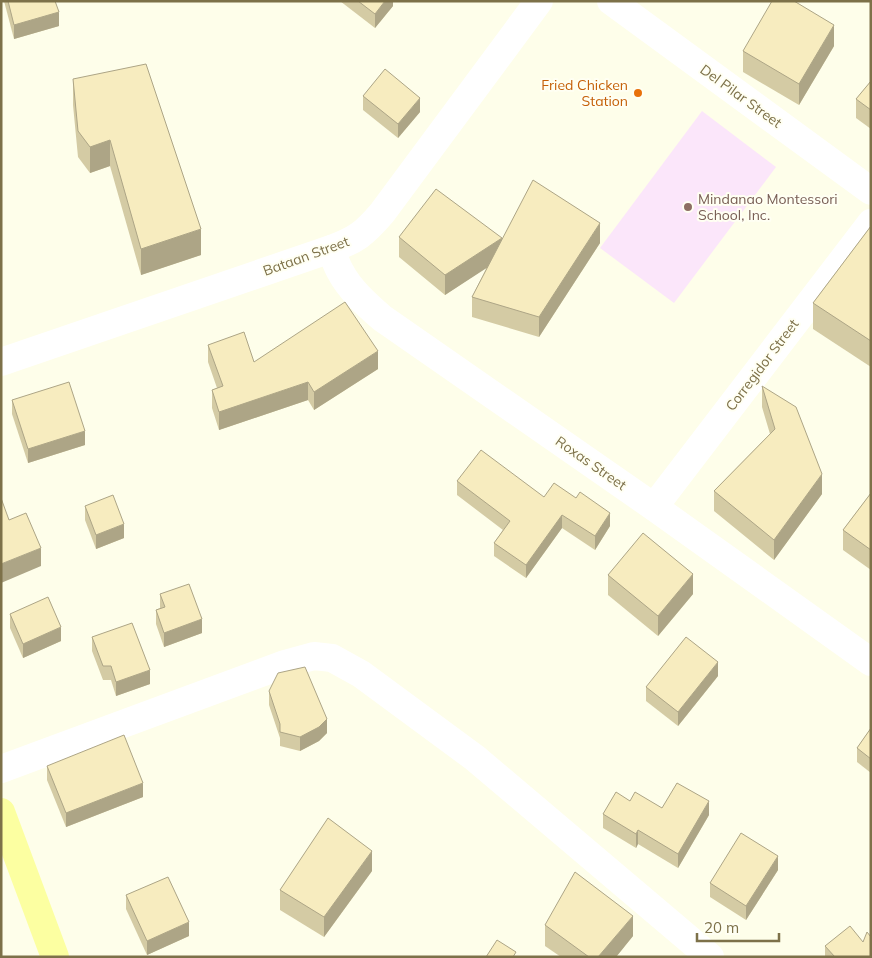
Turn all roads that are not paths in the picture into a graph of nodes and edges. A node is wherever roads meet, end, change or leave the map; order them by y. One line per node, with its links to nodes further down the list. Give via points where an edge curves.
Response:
1 (539, 1): 5 (street, Bataan Street, via 382,213 361,235)
2 (611, 1): 3 (street, Del Pilar Street)
3 (871, 191)
4 (871, 223): 7 (street, Corregidor Street)
5 (331, 249): 6 (street, Bataan Street); 7 (street, Roxas Street, via 349,286 382,318)
6 (1, 362)
7 (654, 507): 8 (street, Roxas Street)
8 (871, 662)
9 (1, 769): 12 (street, via 284,664 314,656 332,658 361,674 475,758)
10 (1, 812): 11 (main road)
11 (55, 957)
12 (710, 957)

